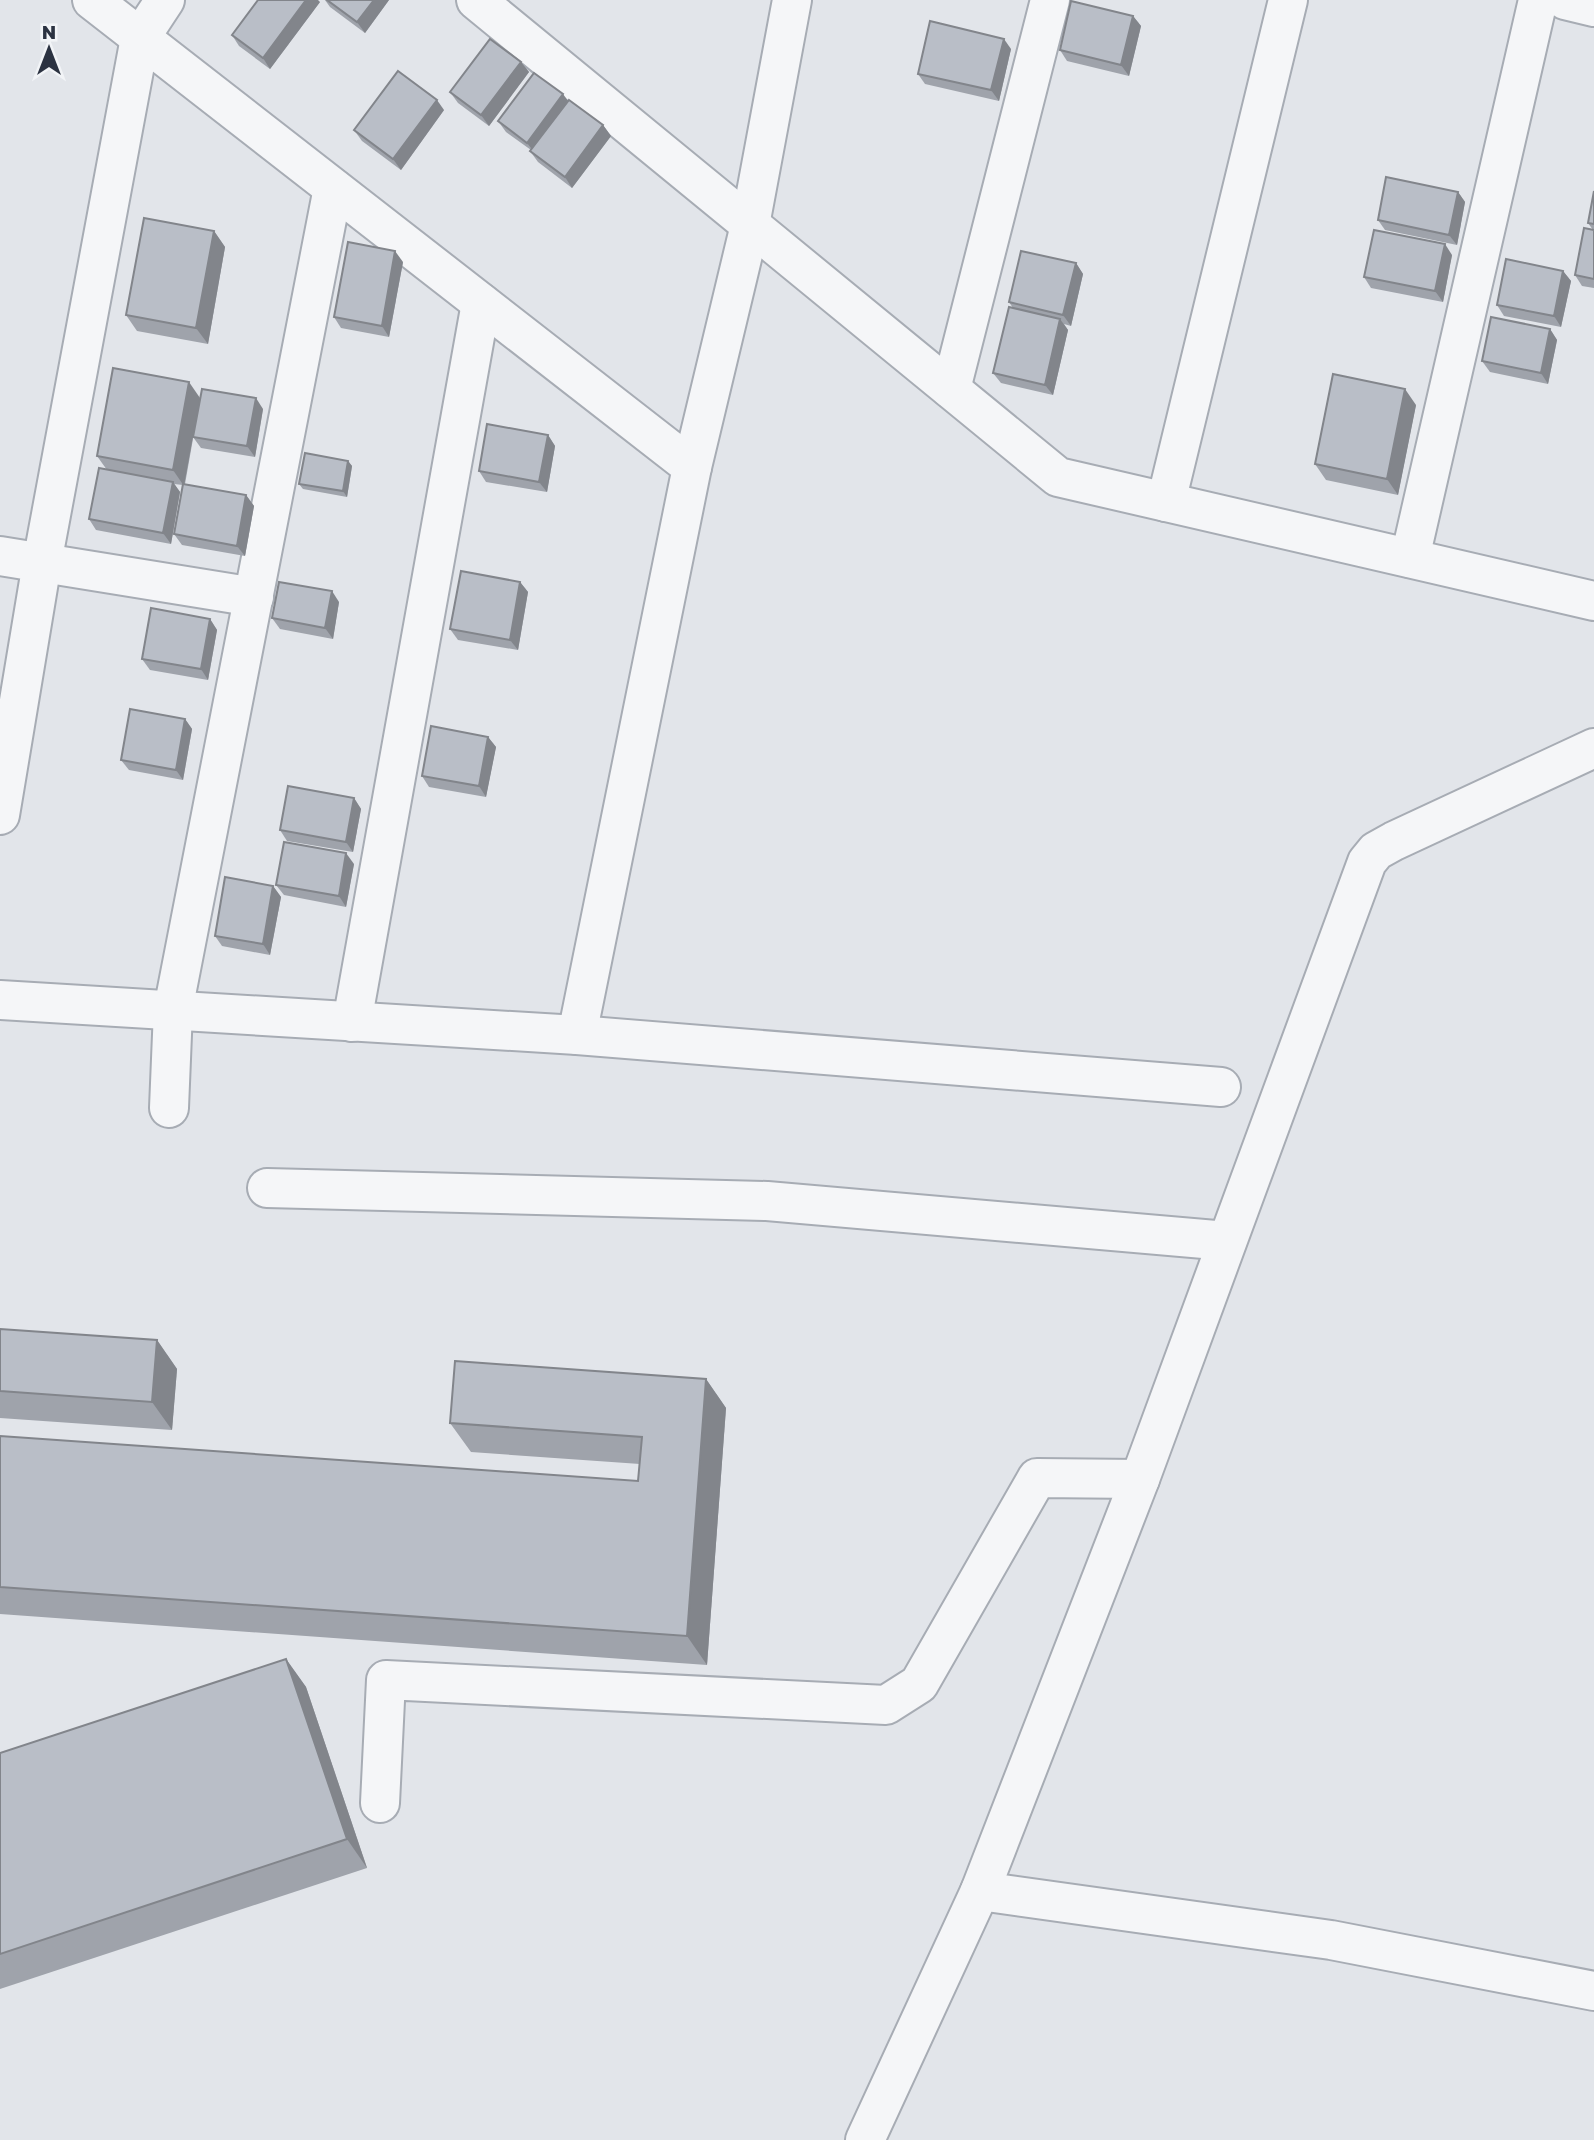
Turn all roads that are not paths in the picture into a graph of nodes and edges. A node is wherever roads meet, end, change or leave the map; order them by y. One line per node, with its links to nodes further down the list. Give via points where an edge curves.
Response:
1 (92, 0): 10 (street)
2 (165, 0): 10 (street)
3 (792, 0): 12 (street)
4 (1050, 0): 14 (street)
5 (1288, 0): 16 (street)
6 (1538, 0): 18 (street)
7 (1565, 0): 9 (street)
8 (491, 5): 12 (street)
9 (1594, 7)
10 (140, 38): 11 (street); 19 (street)
11 (333, 188): 13 (street); 20 (street)
12 (750, 225): 14 (street); 15 (street)
13 (481, 303): 15 (street); 26 (street)
14 (951, 389): 16 (street, via 1058,477)
15 (692, 467): 27 (street)
16 (1166, 502): 18 (street)
17 (0, 556): 19 (street)
18 (1410, 558): 21 (street)
19 (42, 563): 20 (street); 23 (street)
20 (254, 597): 25 (street)
21 (1594, 601)
22 (1594, 748): 31 (street, via 1394,841 1367,862)
23 (0, 815)
24 (0, 1000): 25 (street)
25 (173, 1010): 26 (street); 29 (street)
26 (352, 1022): 27 (street)
27 (577, 1035): 28 (street)
28 (1221, 1087)
29 (169, 1108)
30 (267, 1188): 31 (street, via 766,1201)
31 (1227, 1241): 32 (street)
32 (1140, 1479): 33 (street, via 1037,1478 919,1684 886,1705 386,1680); 34 (street)
33 (380, 1803)
34 (979, 1891): 35 (street, via 1331,1940); 36 (street)
35 (1594, 1991)
36 (865, 2140)

